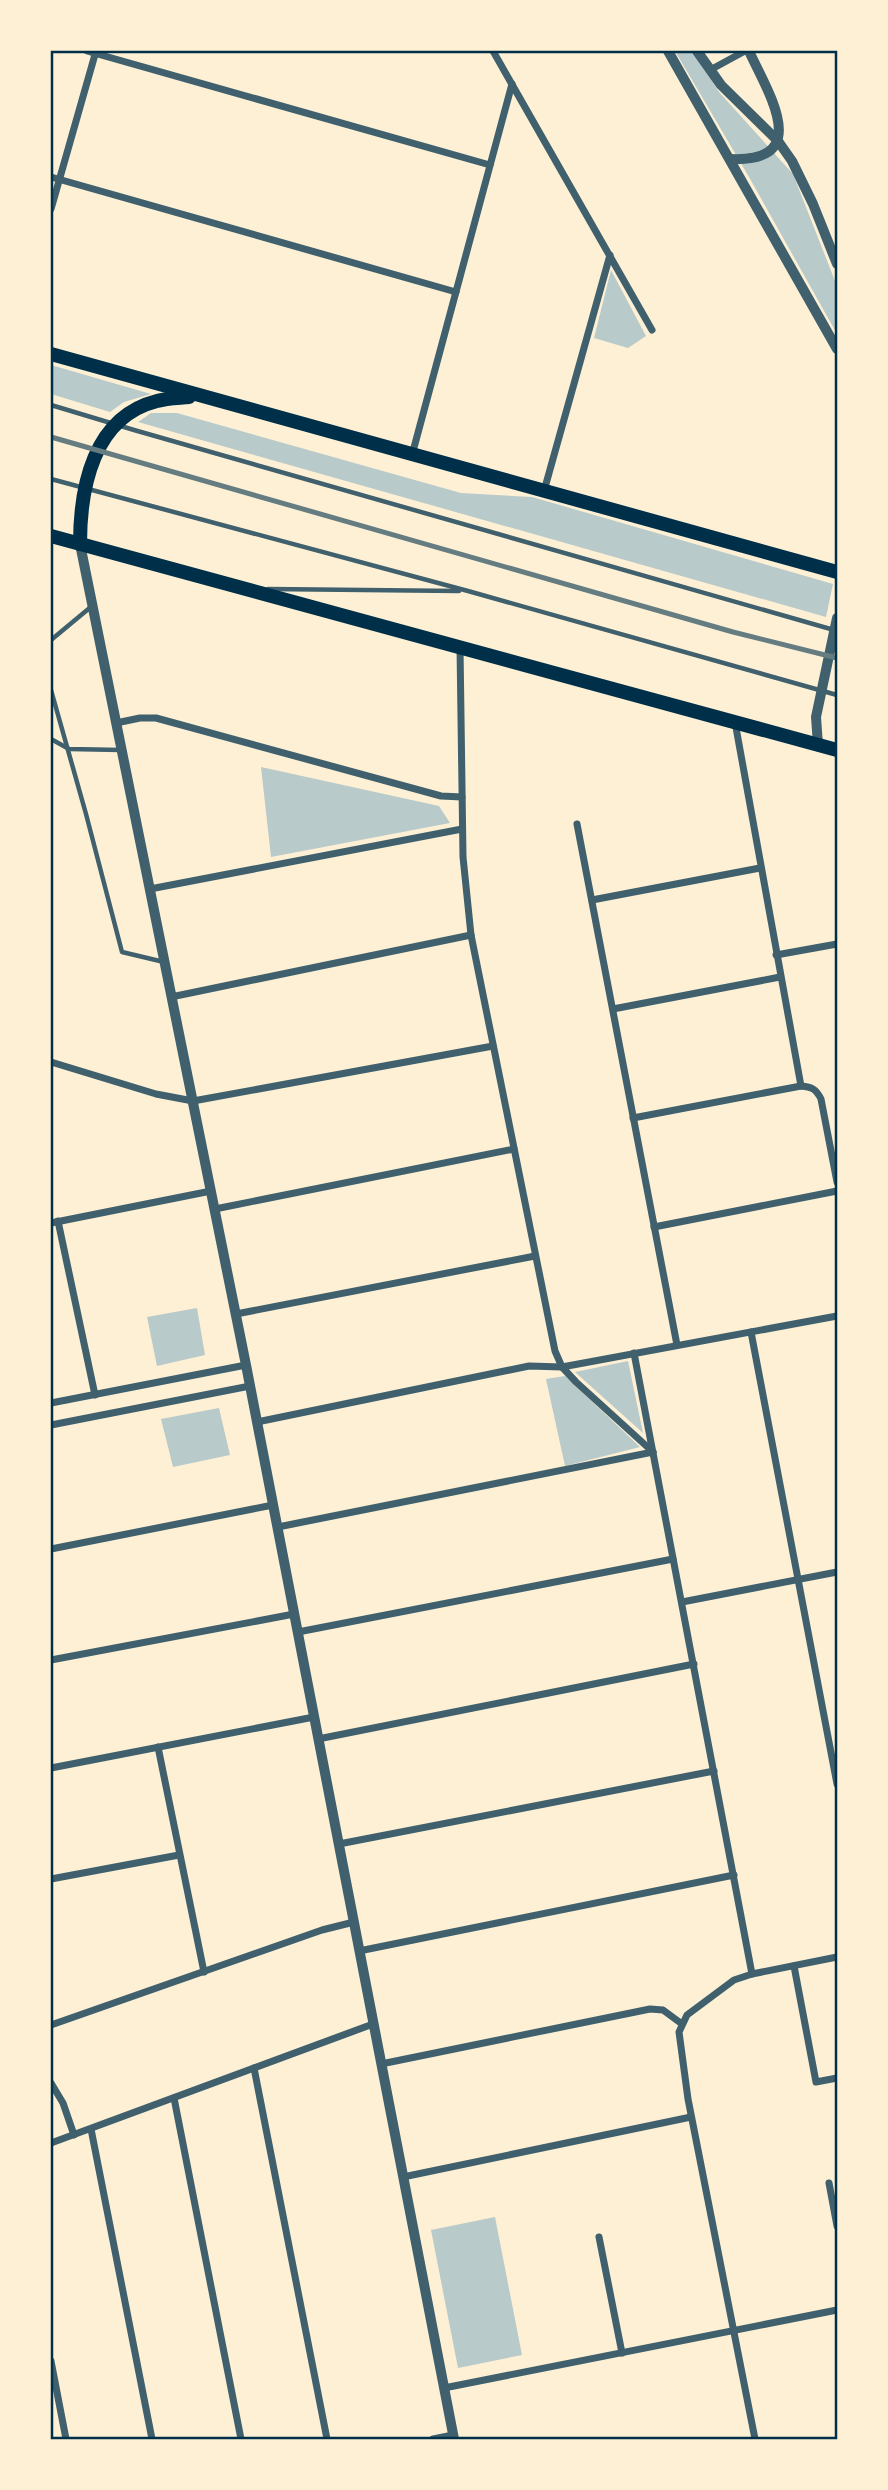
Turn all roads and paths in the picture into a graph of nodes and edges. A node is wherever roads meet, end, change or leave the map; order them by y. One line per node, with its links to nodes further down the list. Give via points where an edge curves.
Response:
1 (504, 51): 6 (street)
2 (668, 51): 10 (street)
3 (697, 51): 7 (street)
4 (747, 51): 7 (street); 9 (street, via 778,114)
5 (93, 52): 11 (street); 12 (street)
6 (495, 53): 8 (street)
7 (710, 70): 9 (street)
8 (512, 84): 11 (street); 14 (street)
9 (778, 141): 10 (street, via 758,156); 15 (street, via 802,179)
10 (730, 159): 18 (street)
11 (490, 165): 16 (street)
12 (55, 178): 13 (street); 16 (street)
13 (51, 209)
14 (610, 255): 17 (street); 26 (street)
15 (837, 264)
16 (456, 292): 23 (street)
17 (652, 330)
18 (837, 349)
19 (51, 355): 20 (main road)
20 (198, 397): 22 (main road, via 156,401); 23 (main road)
21 (51, 404): 22 (lane)
22 (114, 425): 25 (main road, via 100,446); 34 (lane)
23 (412, 455): 26 (main road)
24 (51, 479): 25 (lane)
25 (85, 489): 28 (main road); 31 (lane)
26 (544, 491): 29 (main road)
27 (51, 536): 28 (main road)
28 (80, 544): 30 (main road); 32 (street)
29 (837, 572)
30 (239, 588): 31 (lane); 36 (main road)
31 (468, 591): 37 (lane)
32 (92, 606): 35 (lane); 41 (street)
33 (837, 618): 34 (street)
34 (836, 630): 37 (street)
35 (51, 640)
36 (460, 648): 40 (main road); 47 (street)
37 (821, 690): 39 (lane); 43 (street, via 816,717)
38 (51, 691): 44 (lane)
39 (837, 695)
40 (734, 722): 43 (main road); 50 (street)
41 (116, 723): 45 (street); 47 (street, via 156,718 440,796)
42 (51, 739): 44 (lane)
43 (818, 745): 46 (main road)
44 (69, 749): 45 (lane); 56 (lane, via 122,952)
45 (121, 750): 51 (street)
46 (837, 750)
47 (462, 797): 49 (street)
48 (577, 824): 52 (street)
49 (462, 829): 51 (street); 53 (street)
50 (760, 868): 52 (street); 55 (street)
51 (150, 889): 56 (street)
52 (592, 900): 59 (street)
53 (471, 935): 58 (street); 60 (street)
54 (837, 944): 55 (street)
55 (776, 955): 57 (street)
56 (164, 962): 58 (street)
57 (780, 977): 59 (street); 62 (street)
58 (172, 996): 63 (street)
59 (612, 1009): 64 (street)
60 (493, 1046): 63 (street); 65 (street)
61 (51, 1062): 63 (street)
62 (801, 1086): 64 (street); 66 (street, via 815,1089 821,1099)
63 (193, 1101): 67 (street)
64 (634, 1118): 71 (street)
65 (514, 1149): 69 (street); 72 (street)
66 (837, 1182)
67 (211, 1191): 69 (street); 70 (street)
68 (837, 1191): 71 (street)
69 (215, 1209): 73 (street)
70 (55, 1222): 81 (street)
71 (654, 1227): 76 (street)
72 (535, 1255): 73 (street); 79 (street)
73 (236, 1314): 78 (street)
74 (837, 1315): 75 (street)
75 (751, 1332): 76 (street); 91 (street)
76 (677, 1345): 77 (street)
77 (634, 1353): 79 (street); 85 (street)
78 (246, 1365): 80 (street); 81 (street)
79 (562, 1367): 83 (street, via 529,1366); 85 (street)
80 (250, 1386): 83 (street); 84 (street)
81 (95, 1395): 82 (street)
82 (51, 1403)
83 (257, 1422): 86 (street)
84 (51, 1425)
85 (653, 1452): 87 (street); 89 (street)
86 (273, 1505): 87 (street); 88 (street)
87 (278, 1528): 93 (street)
88 (51, 1549)
89 (673, 1559): 92 (street); 94 (street)
90 (837, 1573): 91 (street)
91 (798, 1580): 92 (street); 102 (street)
92 (682, 1602): 96 (street)
93 (294, 1614): 94 (street); 95 (street)
94 (298, 1632): 97 (street)
95 (51, 1660)
96 (694, 1664): 98 (street); 101 (street)
97 (314, 1717): 98 (street); 99 (street)
98 (318, 1739): 103 (street)
99 (158, 1747): 100 (street); 104 (street)
100 (51, 1768)
101 (714, 1771): 103 (street); 105 (street)
102 (837, 1784)
103 (339, 1844): 107 (street)
104 (179, 1855): 106 (street); 111 (street)
105 (734, 1875): 108 (street); 112 (street)
106 (51, 1879)
107 (354, 1922): 108 (street); 111 (street)
108 (359, 1951): 113 (street)
109 (837, 1957): 110 (street)
110 (794, 1966): 112 (street); 118 (street, via 816,2082)
111 (204, 1972): 115 (street)
112 (752, 1974): 114 (street, via 728,1983 694,2008)
113 (373, 2024): 116 (street); 117 (street)
114 (682, 2024): 116 (street, via 663,2010 650,2009); 121 (street, via 679,2042)
115 (51, 2025)
116 (381, 2064): 125 (street)
117 (254, 2068): 120 (street); 138 (street)
118 (837, 2078)
119 (51, 2083): 123 (street)
120 (174, 2098): 122 (street); 137 (street)
121 (691, 2117): 125 (street); 130 (street)
122 (91, 2129): 123 (street); 136 (street)
123 (74, 2135): 124 (street)
124 (51, 2143)
125 (403, 2177): 133 (street)
126 (829, 2183): 127 (street)
127 (837, 2226)
128 (599, 2237): 131 (street)
129 (837, 2310): 130 (street)
130 (734, 2331): 131 (street); 140 (street)
131 (622, 2353): 133 (street)
132 (51, 2361): 135 (street)
133 (444, 2388): 134 (street)
134 (453, 2437): 139 (street)
135 (66, 2439)
136 (152, 2439)
137 (241, 2439)
138 (327, 2439)
139 (433, 2439)
140 (755, 2439)

